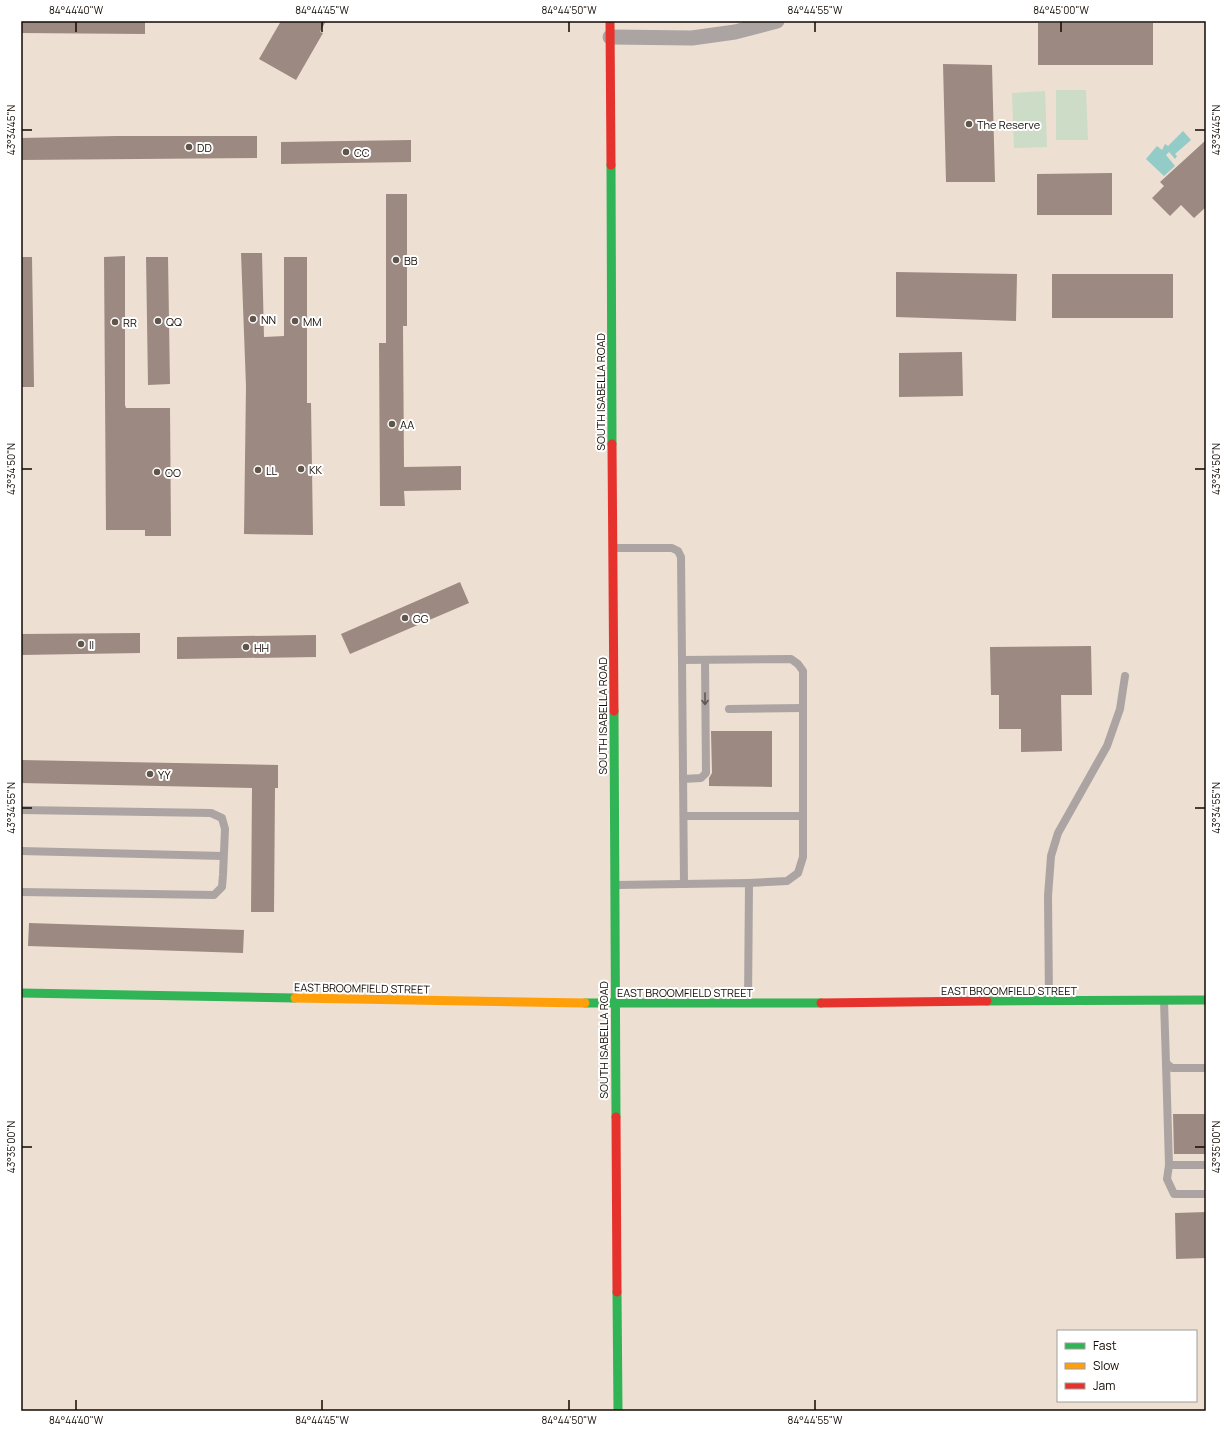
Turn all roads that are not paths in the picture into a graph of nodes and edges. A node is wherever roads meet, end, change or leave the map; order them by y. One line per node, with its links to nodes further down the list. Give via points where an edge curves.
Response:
1 (610, 21): 3 (main road, SOUTH ISABELLA ROAD)
2 (777, 21): 3 (street, via 735,32 692,38)
3 (610, 37): 4 (main road, SOUTH ISABELLA ROAD)
4 (613, 548): 5 (lane, via 672,548 678,551 681,557); 18 (main road, SOUTH ISABELLA ROAD)
5 (682, 660): 6 (lane); 10 (lane)
6 (705, 660): 8 (lane, via 791,659 802,671); 10 (lane, one-way to 10, via 706,773 701,778)
7 (1125, 676): 23 (lane, via 1120,709 1107,746 1058,833 1051,856 1048,896)
8 (803, 708): 9 (lane); 13 (lane)
9 (729, 709)
10 (683, 779): 12 (lane)
11 (21, 810): 15 (lane, via 211,813 222,818)
12 (684, 816): 13 (lane); 17 (lane)
13 (803, 816): 16 (lane, via 803,857 798,873 787,882)
14 (21, 851): 15 (lane)
15 (224, 856): 19 (lane, via 222,887 214,895)
16 (750, 883): 17 (lane); 24 (lane)
17 (684, 884): 18 (lane)
18 (614, 885): 25 (main road, SOUTH ISABELLA ROAD)
19 (21, 892)
20 (21, 993): 25 (main road, EAST BROOMFIELD STREET)
21 (1164, 1000): 22 (main road, EAST BROOMFIELD STREET); 23 (main road, EAST BROOMFIELD STREET); 26 (lane)
22 (1206, 1000)
23 (1049, 1001): 24 (main road, EAST BROOMFIELD STREET)
24 (748, 1003): 25 (main road, EAST BROOMFIELD STREET)
25 (615, 1004): 31 (main road, SOUTH ISABELLA ROAD)
26 (1166, 1063): 27 (lane, via 1172,1068); 28 (lane)
27 (1206, 1068)
28 (1169, 1165): 29 (lane); 30 (lane, via 1167,1179 1174,1194)
29 (1206, 1165)
30 (1206, 1194)
31 (618, 1411)

